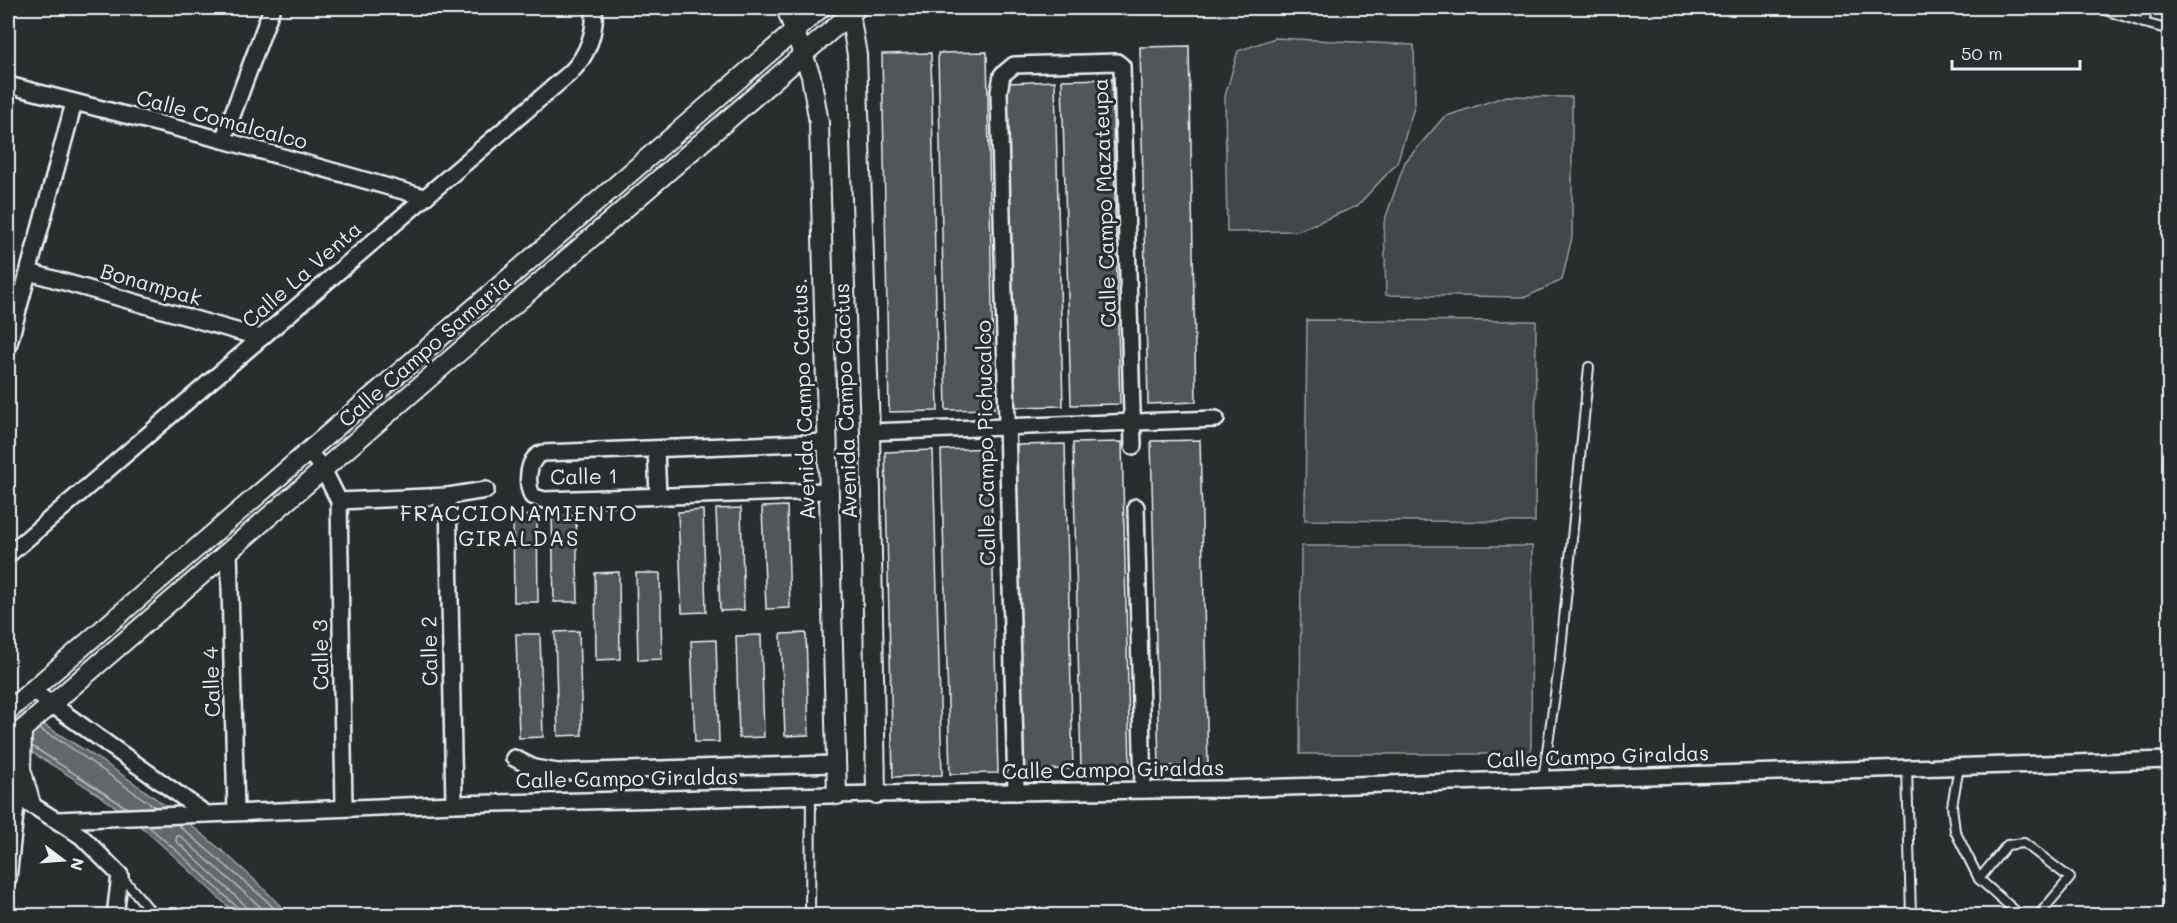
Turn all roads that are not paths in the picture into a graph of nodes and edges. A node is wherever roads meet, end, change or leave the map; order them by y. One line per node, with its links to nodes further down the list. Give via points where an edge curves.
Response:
1 (272, 8): 15 (street)
2 (594, 8): 16 (street, Calle La Venta, via 590,42 575,68)
3 (786, 8): 10 (street, Avenida Campo Cactus.)
4 (821, 8): 10 (street, Calle Campo Samaria)
5 (2099, 8): 8 (lane)
6 (2148, 8): 8 (lane)
7 (852, 9): 11 (street, Calle Campo Samaria); 24 (street, Avenida Campo Cactus, via 857,55)
8 (2144, 23): 9 (lane)
9 (2169, 30)
10 (794, 31): 11 (street, Avenida Campo Cactus.); 28 (street, Calle Campo Samaria)
11 (803, 53): 25 (street, Avenida Campo Cactus., via 819,123); 29 (street, Calle Campo Samaria)
12 (8, 85): 14 (street, Calle Comalcalco)
13 (999, 92): 22 (street, Calle Campo Mazateupa, via 1002,75 1014,65 1117,62 1122,66); 23 (street, Calle Campo Pichucalco)
14 (74, 103): 15 (street, Calle Comalcalco); 17 (street)
15 (223, 140): 16 (street, Calle Comalcalco)
16 (424, 197): 18 (street, Calle La Venta)
17 (29, 273): 18 (street, Bonampak); 19 (street)
18 (261, 338): 37 (street, Calle La Venta)
19 (8, 347)
20 (1588, 367): 47 (lane, via 1560,659)
21 (1216, 419): 22 (street)
22 (1133, 422): 23 (street); 26 (street, Calle Campo Mazateupa)
23 (1006, 426): 24 (street); 49 (street, Calle Campo Pichucalco)
24 (870, 432): 50 (street, Avenida Campo Cactus)
25 (827, 442): 27 (street, Calle 1); 31 (street, Avenida Campo Cactus.)
26 (1133, 446)
27 (656, 449): 33 (street); 33 (street, Calle 1, via 543,453 530,466 530,490 532,496 544,500)
28 (309, 452): 29 (street); 38 (street, Calle Campo Samaria)
29 (323, 470): 34 (street); 36 (street, Calle Campo Samaria)
30 (486, 490): 32 (street)
31 (829, 491): 33 (street, Calle 1); 44 (street, Avenida Campo Cactus.)
32 (448, 496): 34 (street); 54 (street, Calle 2)
33 (658, 496)
34 (339, 501): 55 (street, Calle 3)
35 (1136, 507): 48 (street)
36 (229, 550): 39 (street, Calle Campo Samaria); 56 (street, Calle 4)
37 (8, 555)
38 (33, 691): 39 (street); 40 (street, Calle Campo Samaria)
39 (51, 705): 41 (street, Calle Campo Samaria); 57 (street)
40 (8, 711)
41 (15, 734): 53 (street, via 21,769)
42 (514, 758): 44 (street, Calle Campo Giraldas, via 534,768 558,772)
43 (2169, 760): 45 (street, Calle Campo Giraldas)
44 (836, 764): 51 (street, Avenida Campo Cactus.)
45 (1959, 767): 46 (street, Calle Campo Giraldas); 61 (lane, via 1952,820)
46 (1907, 768): 47 (street, Calle Campo Giraldas); 65 (lane)
47 (1543, 779): 48 (street, Calle Campo Giraldas)
48 (1143, 790): 49 (street, Calle Campo Giraldas)
49 (1016, 792): 50 (street, Calle Campo Giraldas)
50 (876, 794): 51 (street, Calle Campo Giraldas)
51 (837, 795): 52 (street, Calle Campo Giraldas)
52 (812, 796): 54 (street, Calle Campo Giraldas); 64 (lane)
53 (18, 797): 58 (street); 60 (street)
54 (454, 804): 55 (street, Calle Campo Giraldas)
55 (344, 808): 56 (street, Calle Campo Giraldas)
56 (236, 813): 57 (street, Calle Campo Giraldas)
57 (206, 814): 58 (street, Calle Campo Giraldas)
58 (57, 820): 59 (street, via 81,836)
59 (120, 875): 62 (street); 63 (lane)
60 (8, 879)
61 (1979, 879): 66 (lane); 67 (lane, via 2007,845 2024,843 2070,878)
62 (115, 915)
63 (155, 915)
64 (810, 915)
65 (1911, 915)
66 (2021, 915)
67 (2038, 915)

